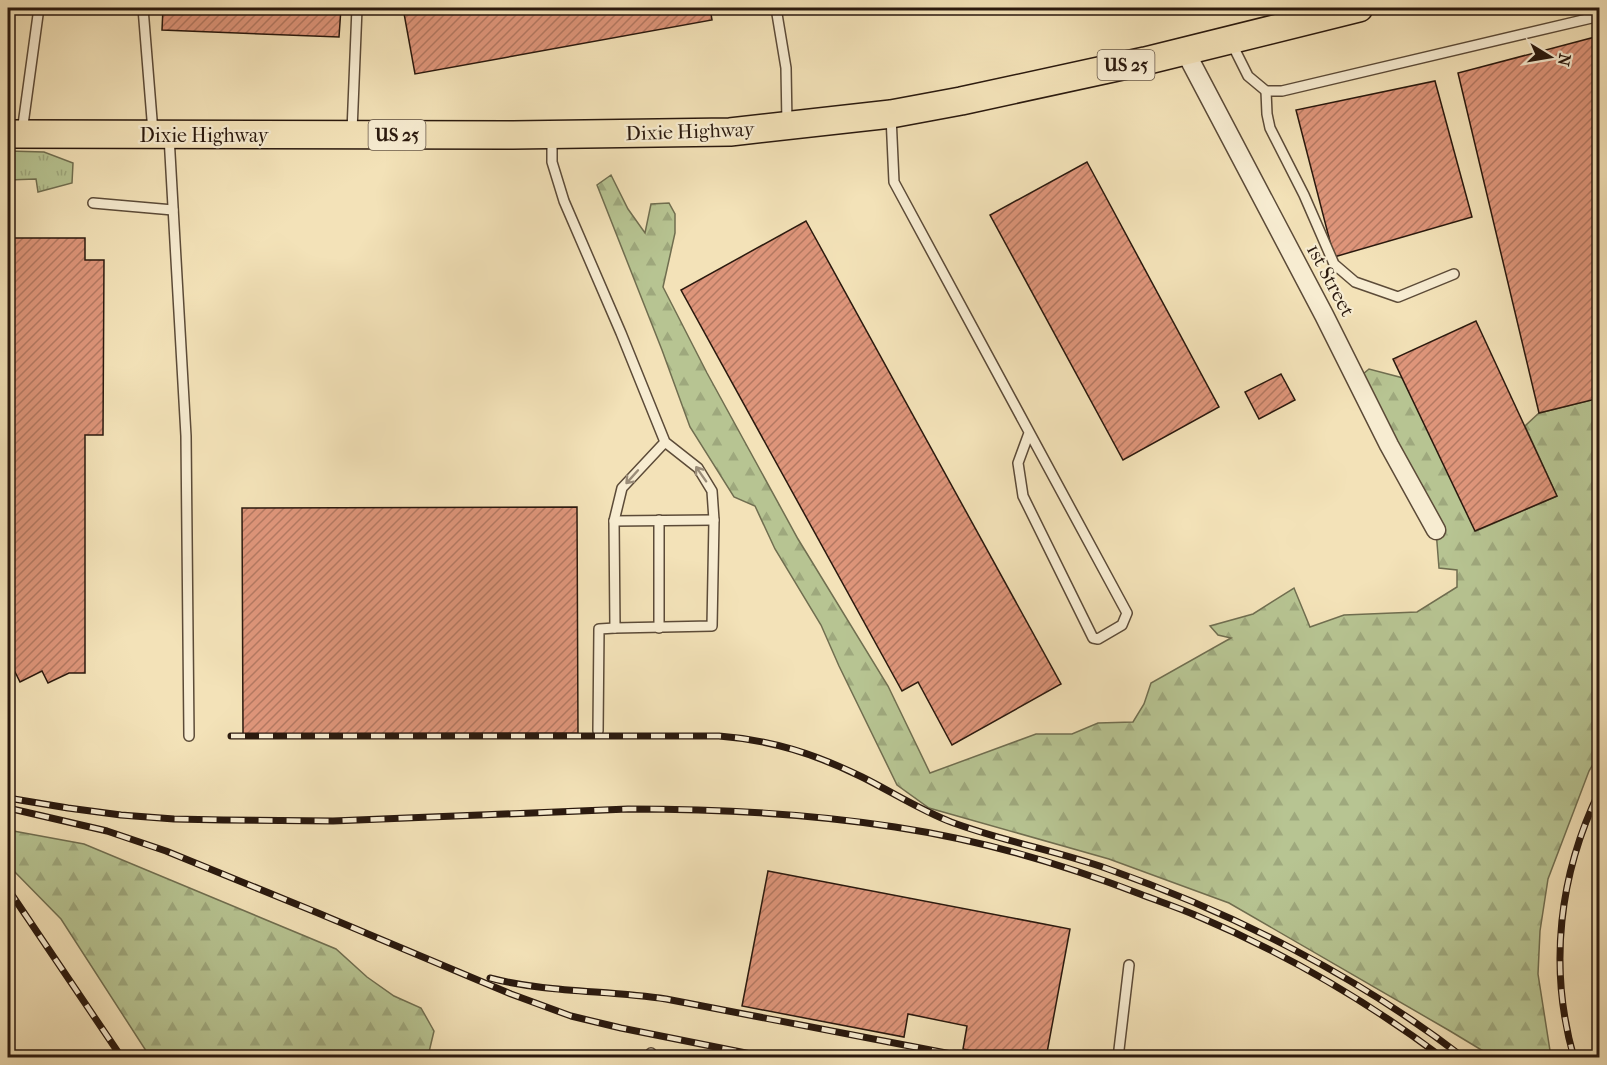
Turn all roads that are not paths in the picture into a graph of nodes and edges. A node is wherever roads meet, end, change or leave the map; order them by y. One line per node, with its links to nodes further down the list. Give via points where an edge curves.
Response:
1 (143, 8): 13 (lane)
2 (357, 8): 15 (lane)
3 (776, 8): 11 (lane, via 786,68)
4 (1359, 8): 7 (main road, Dixie Highway / US 25, via 1298,19)
5 (38, 15): 12 (lane)
6 (1599, 16): 9 (lane, via 1282,91)
7 (1230, 39): 8 (main road, Dixie Highway / US 25); 9 (lane, via 1248,76)
8 (1185, 51): 10 (main road, Dixie Highway / US 25); 24 (street, 1st Street)
9 (1266, 91): 18 (lane, via 1270,128 1334,264 1354,282 1398,297)
10 (891, 114): 11 (main road, Dixie Highway / US 25); 19 (lane, via 894,182)
11 (787, 126): 14 (main road, Dixie Highway / US 25, via 730,132)
12 (15, 134): 13 (main road, Dixie Highway / US 25)
13 (161, 134): 15 (main road, Dixie Highway / US 25); 17 (lane)
14 (552, 134): 15 (main road, Dixie Highway / US 25); 20 (lane, via 552,162 564,201)
15 (351, 135)
16 (93, 203): 17 (lane)
17 (173, 210): 28 (lane, via 186,436)
18 (1454, 274)
19 (1029, 433): 19 (lane, via 1127,613 1122,625 1098,639 1093,638 1023,496 1018,463)
20 (665, 442): 21 (lane, one-way to 21, via 622,488); 23 (lane, one-way to 20, via 712,491 698,468)
21 (614, 520): 22 (lane); 25 (lane)
22 (659, 520): 23 (lane); 26 (lane)
23 (714, 520): 26 (lane, via 712,626)
24 (1437, 530)
25 (615, 628): 26 (lane); 27 (lane, via 599,629)
26 (659, 628)
27 (598, 731)
28 (189, 736)
29 (1129, 965): 30 (lane)
30 (1118, 1058)

